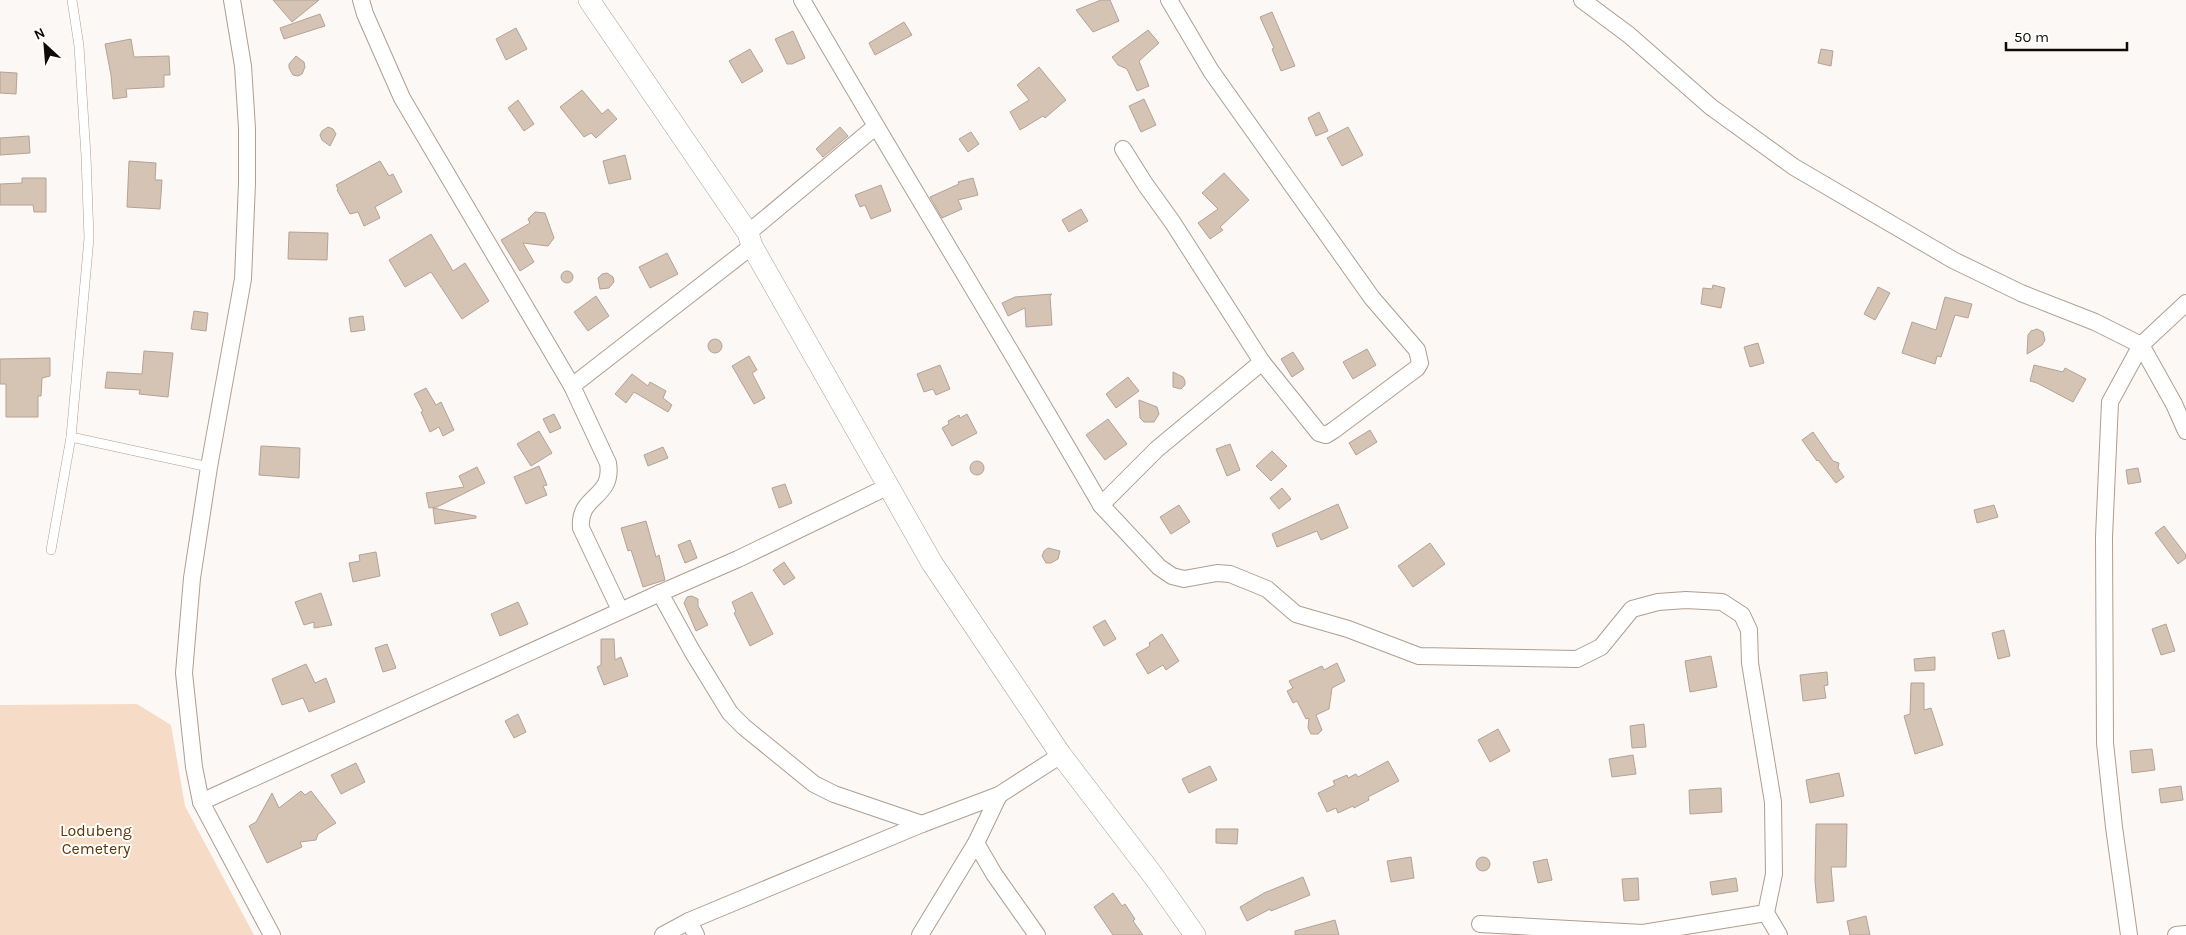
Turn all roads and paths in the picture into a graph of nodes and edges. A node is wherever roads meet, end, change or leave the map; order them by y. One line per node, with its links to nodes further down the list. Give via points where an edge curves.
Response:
1 (72, 0): 16 (lane, via 79,46 89,238)
2 (232, 0): 17 (street, via 243,66 247,128 243,269)
3 (361, 0): 14 (street, via 402,98)
4 (589, 0): 10 (street)
5 (802, 0): 8 (street)
6 (1169, 0): 13 (street, via 1211,71 1372,298 1417,350 1420,363 1326,435 1315,429)
7 (1582, 0): 12 (street, via 1629,35 1711,107 1794,167 1953,260)
8 (875, 127): 10 (street); 19 (street)
9 (1123, 149): 13 (street)
10 (750, 239): 14 (street); 18 (street)
11 (2186, 303): 12 (street)
12 (2141, 345): 15 (street); 39 (street, via 2110,402 2104,536 2105,742)
13 (1262, 362): 19 (street, via 1157,449)
14 (572, 386): 22 (street, via 610,471 602,491 585,505 581,528)
15 (2186, 431)
16 (70, 437): 17 (lane); 20 (lane)
17 (209, 466): 25 (street, via 192,578 184,673)
18 (889, 486): 21 (street); 23 (street, via 932,563)
19 (1101, 505): 28 (street, via 1159,567 1172,576 1184,579 1217,572 1230,574 1267,589 1296,614 1348,629 1419,656 1577,659 1601,647 1632,609 1658,602 1722,602 1742,615 1749,630 1750,663 1773,802 1774,874)
20 (51, 550)
21 (660, 593): 22 (street); 26 (street, via 730,713 744,728 814,784)
22 (620, 610): 25 (street)
23 (1061, 755): 24 (street); 37 (street)
24 (999, 795): 26 (street); 27 (street)
25 (201, 802): 33 (street)
26 (922, 824): 30 (street)
27 (976, 843): 35 (street); 36 (street)
28 (1766, 914): 31 (street, via 1643,933); 38 (street)
29 (1480, 924): 31 (street)
30 (693, 928): 34 (street)
31 (1567, 932)
32 (2186, 934): 40 (street)
33 (272, 935)
34 (663, 935)
35 (920, 935)
36 (1037, 935)
37 (1196, 935)
38 (1779, 935)
39 (2129, 935)
40 (2176, 935)

